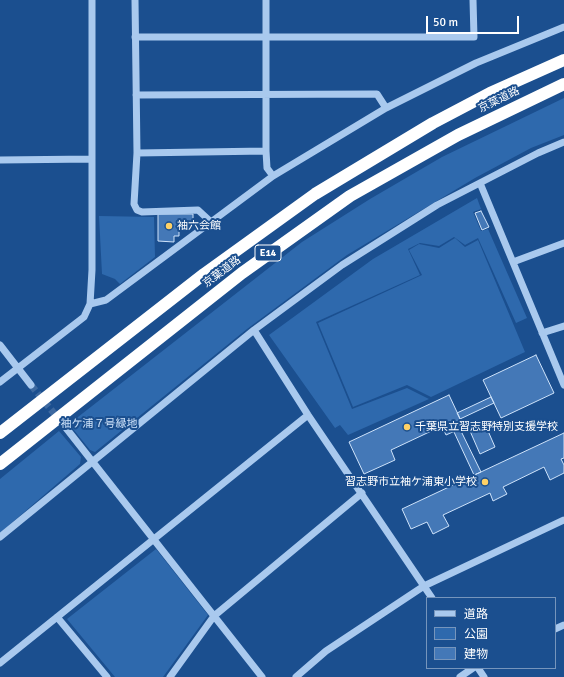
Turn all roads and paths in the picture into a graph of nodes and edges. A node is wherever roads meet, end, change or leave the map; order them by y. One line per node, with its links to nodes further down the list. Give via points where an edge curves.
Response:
1 (92, 0): 16 (street)
2 (135, 0): 7 (street)
3 (266, 0): 6 (street)
4 (473, 0): 6 (street, via 474,37)
5 (564, 27): 12 (street, via 476,63)
6 (267, 36): 7 (street); 10 (street)
7 (135, 37): 11 (street)
8 (564, 60): 34 (highway, 京葉道路 / E14, via 433,122 316,194 204,274)
9 (564, 84): 36 (highway, 京葉道路 / E14, via 458,135 350,196 242,273)
10 (266, 94): 11 (street); 12 (street, via 377,94); 14 (street)
11 (136, 95): 15 (street)
12 (386, 108): 18 (street)
13 (564, 142): 19 (street)
14 (266, 151): 15 (street); 18 (street, via 267,168)
15 (137, 153): 20 (street, via 134,204 136,210 198,210)
16 (92, 159): 17 (street); 23 (street)
17 (0, 160)
18 (273, 176): 20 (street)
19 (480, 183): 22 (street); 25 (street, via 437,206 342,265)
20 (210, 222): 23 (street, via 106,300)
21 (564, 243): 22 (street)
22 (513, 262): 26 (street)
23 (90, 304): 28 (street, via 84,317)
24 (564, 326): 26 (street)
25 (254, 330): 32 (street); 35 (street)
26 (542, 333): 30 (street)
27 (0, 345): 28 (street)
28 (17, 368): 29 (street); 31 (street)
29 (0, 382)
30 (564, 385)
31 (31, 386)
32 (308, 415): 37 (street); 40 (street)
33 (66, 428): 35 (street)
34 (0, 433)
35 (93, 463): 39 (street); 40 (street)
36 (0, 464)
37 (362, 493): 41 (street); 43 (street)
38 (564, 520): 41 (street)
39 (0, 537)
40 (154, 539): 43 (street); 44 (street)
41 (424, 586): 42 (street); 50 (street, via 326,651)
42 (431, 597)
43 (214, 616): 48 (street); 49 (street)
44 (57, 617): 45 (street); 47 (street)
45 (0, 663)
46 (472, 669): 51 (street)
47 (107, 677)
48 (170, 677)
49 (262, 677)
50 (296, 677)
51 (460, 677)

